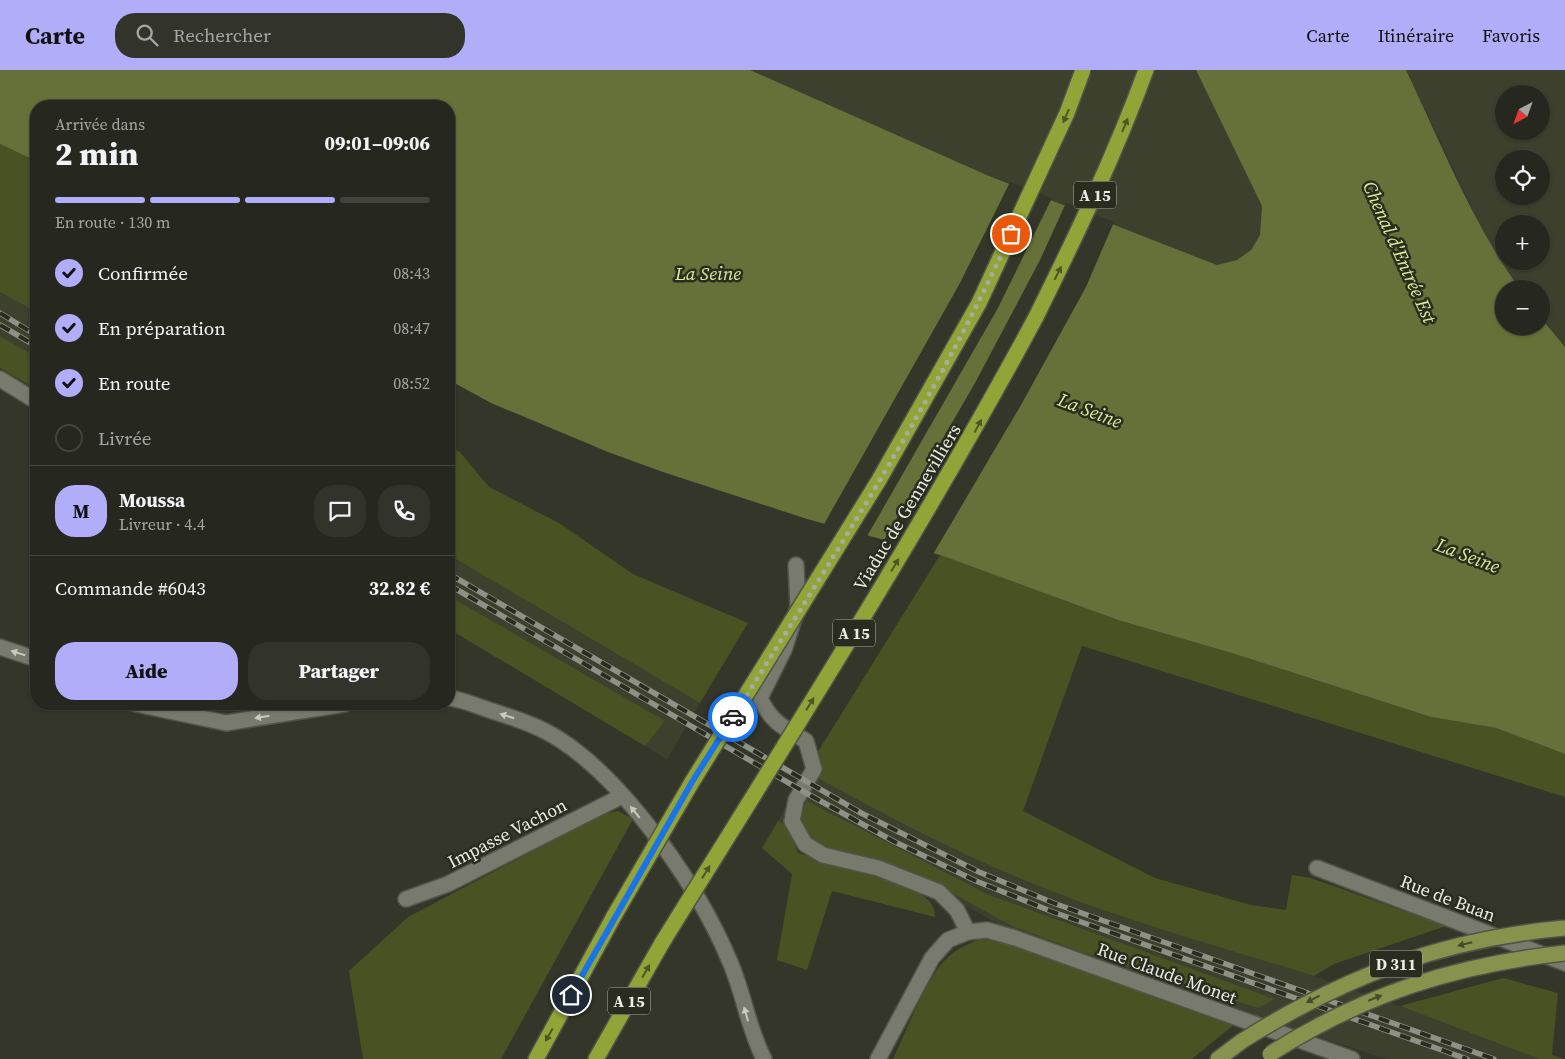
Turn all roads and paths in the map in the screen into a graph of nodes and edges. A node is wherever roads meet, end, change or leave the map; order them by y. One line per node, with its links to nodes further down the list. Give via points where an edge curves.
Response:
1 (1083, 70): 19 (highway, one-way to 19, bridge, via 1067,113 980,304 879,480 692,782)
2 (1146, 70): 20 (highway, Viaduc de Gennevilliers / A 15, one-way to 2, bridge, via 662,943 974,434 1081,227)
3 (0, 379): 4 (street)
4 (30, 397)
5 (796, 565): 15 (street, via 798,607 784,650 760,698 767,713 777,723 806,741 814,769 796,800 792,821 805,844 823,855 878,868 939,892 956,910)
6 (0, 647): 7 (street, one-way to 6)
7 (30, 657)
8 (455, 700): 11 (street, one-way to 8, via 597,769 561,741 528,723)
9 (164, 710): 10 (street, one-way to 9, via 226,723)
10 (307, 710)
11 (622, 796): 13 (street, Impasse Vachon, via 448,884); 21 (street, one-way to 11, via 753,1036 731,964 715,929 671,857)
12 (1317, 868): 17 (street, Rue de Buan)
13 (406, 900)
14 (1565, 928): 23 (main road, D 311, one-way to 23, bridge, via 1528,931 1467,943 1365,975 1318,996)
15 (968, 932): 22 (street, via 948,940 932,958); 24 (street, Rue Claude Monet, via 987,930 1015,938)
16 (1565, 953): 18 (main road, D 311, one-way to 16, bridge, via 1334,1016 1410,984 1516,958)
17 (1565, 963)
18 (1266, 1056)
19 (536, 1059)
20 (596, 1059)
21 (764, 1059)
22 (878, 1059)
23 (1218, 1059)
24 (1352, 1059)

